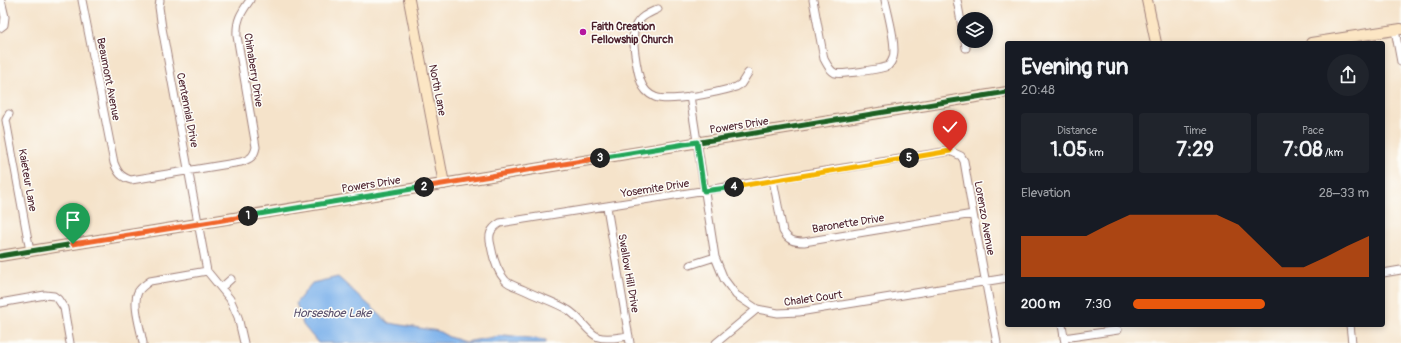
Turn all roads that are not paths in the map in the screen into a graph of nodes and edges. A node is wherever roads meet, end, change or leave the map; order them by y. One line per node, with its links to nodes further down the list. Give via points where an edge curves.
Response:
1 (1, 0): 12 (street, via 5,17 4,25)
2 (82, 0): 23 (street, Beaumont Avenue, via 117,172 131,180)
3 (160, 0): 23 (street, Centennial Drive, via 162,28)
4 (250, 0): 23 (street, Chinaberry Drive, via 236,25 236,36 256,147 254,154 250,159 241,162)
5 (409, 0): 25 (street, North Lane)
6 (813, 0): 7 (street, via 824,59 835,73 842,74 889,65 894,48)
7 (885, 0)
8 (957, 0): 11 (street)
9 (1147, 0): 14 (street)
10 (658, 8): 19 (street, via 639,20 634,28 633,44 641,82 646,91 658,98)
11 (959, 12)
12 (0, 28)
13 (1398, 30): 15 (street); 16 (street)
14 (1156, 41)
15 (1324, 41)
16 (1401, 62)
17 (748, 73): 19 (street, via 736,87)
18 (1005, 92): 21 (street, Powers Drive)
19 (690, 96): 21 (street, Chalet Court)
20 (9, 114): 30 (street, Kaieteur Lane, via 6,120)
21 (697, 142): 25 (street, Powers Drive); 26 (street, Chalet Court)
22 (950, 151): 24 (street, Yosemite Drive); 28 (street, Lorenzo Avenue, via 961,156 964,161)
23 (188, 171): 29 (street, Centennial Drive)
24 (772, 180): 26 (street, Yosemite Drive); 28 (street, Baronette Drive, via 783,231 787,238 794,242)
25 (444, 184): 29 (street, Powers Drive)
26 (704, 191): 27 (street, Yosemite Drive); 32 (street, Chalet Court)
27 (607, 207): 46 (street, Swallow Hill Drive); 46 (street, Yosemite Drive, via 500,223 493,228 489,237 492,254 506,281 568,310 579,318 591,333 599,337)
28 (973, 214): 39 (street, Lorenzo Avenue)
29 (198, 224): 30 (street, Powers Drive); 35 (street, Centennial Drive)
30 (30, 251): 31 (street, Powers Drive)
31 (0, 256)
32 (715, 257): 33 (street); 42 (street, Chalet Court, via 724,279 736,295)
33 (690, 265)
34 (1401, 270): 36 (street)
35 (207, 271): 40 (street); 49 (street, via 150,281 138,291 136,301)
36 (1385, 273)
37 (1005, 278): 39 (street, Chalet Court)
38 (231, 279): 40 (street)
39 (985, 282): 42 (street, Chalet Court, via 799,312 778,313); 52 (street, Lorenzo Avenue)
40 (221, 288): 50 (street, via 230,299 238,317)
41 (0, 303): 48 (street, via 45,295 54,296 64,308)
42 (758, 309): 51 (street)
43 (1062, 327): 47 (street)
44 (1350, 327): 53 (street)
45 (1118, 330): 47 (street)
46 (629, 340)
47 (1065, 341)
48 (70, 343)
49 (143, 343)
50 (244, 343)
51 (716, 343)
52 (997, 343)
53 (1352, 343)

